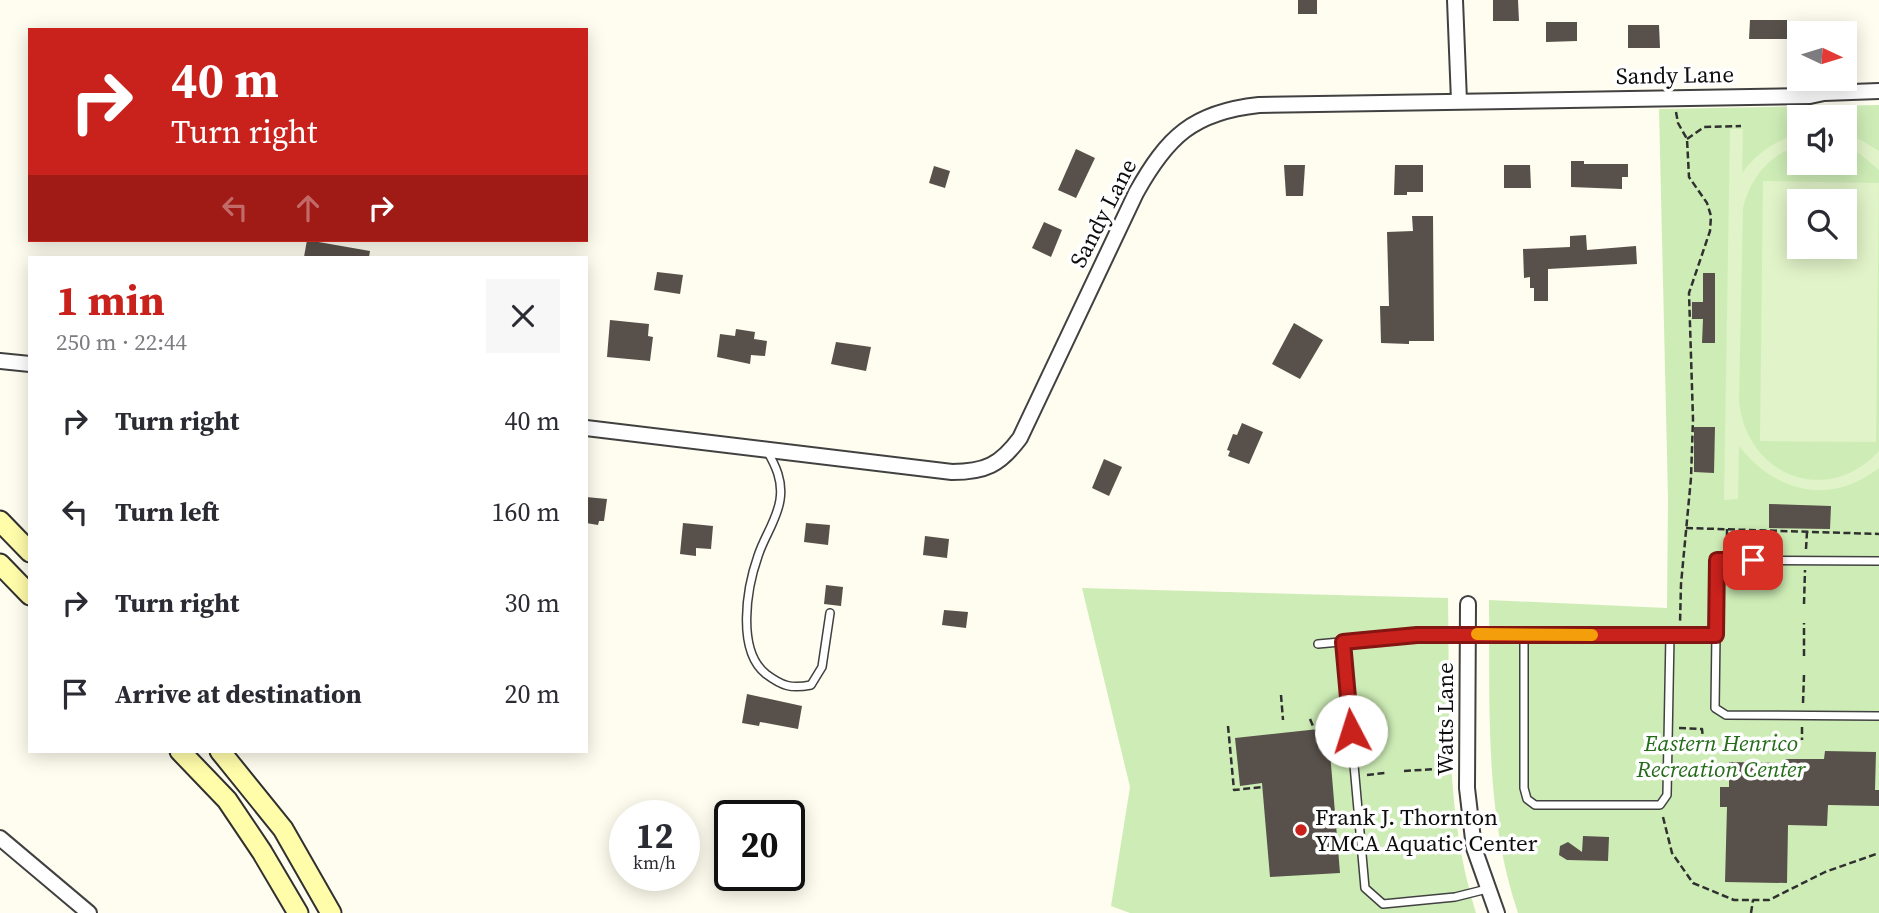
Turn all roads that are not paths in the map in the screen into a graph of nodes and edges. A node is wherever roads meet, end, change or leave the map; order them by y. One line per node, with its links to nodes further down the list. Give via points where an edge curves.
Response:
1 (1455, 0): 3 (street)
2 (1879, 91): 3 (street, Sandy Lane)
3 (1459, 101): 7 (street, Sandy Lane, via 1259,105 1219,112 1192,125 1148,171 1020,439 998,462 973,472 952,472)
4 (3, 364): 5 (street)
5 (28, 364)
6 (588, 428): 7 (street, Sandy Lane)
7 (765, 449): 14 (lane, via 777,468 780,492 758,557 747,611 751,653 761,670 794,688 811,685 822,667)
8 (0, 521): 9 (main road)
9 (28, 550)
10 (1879, 561): 18 (lane, via 1717,560)
11 (0, 564): 12 (main road)
12 (28, 593)
13 (1468, 604): 15 (street, Watts Lane)
14 (830, 613)
15 (1468, 634): 16 (lane); 19 (lane); 25 (street, Watts Lane, via 1467,788 1475,848)
16 (1524, 634): 17 (lane); 17 (lane, via 1524,788 1535,805 1660,805 1668,784)
17 (1670, 635): 18 (lane)
18 (1716, 635): 21 (lane, via 1715,708 1721,713)
19 (1343, 642): 20 (lane); 25 (lane, via 1364,888 1383,904)
20 (1318, 644)
21 (1879, 716)
22 (182, 753): 27 (main road, via 227,800)
23 (222, 753): 28 (main road, via 283,829)
24 (0, 838): 26 (street)
25 (1487, 889): 29 (street, Watts Lane)
26 (89, 913)
27 (298, 913)
28 (331, 913)
29 (1497, 913)

